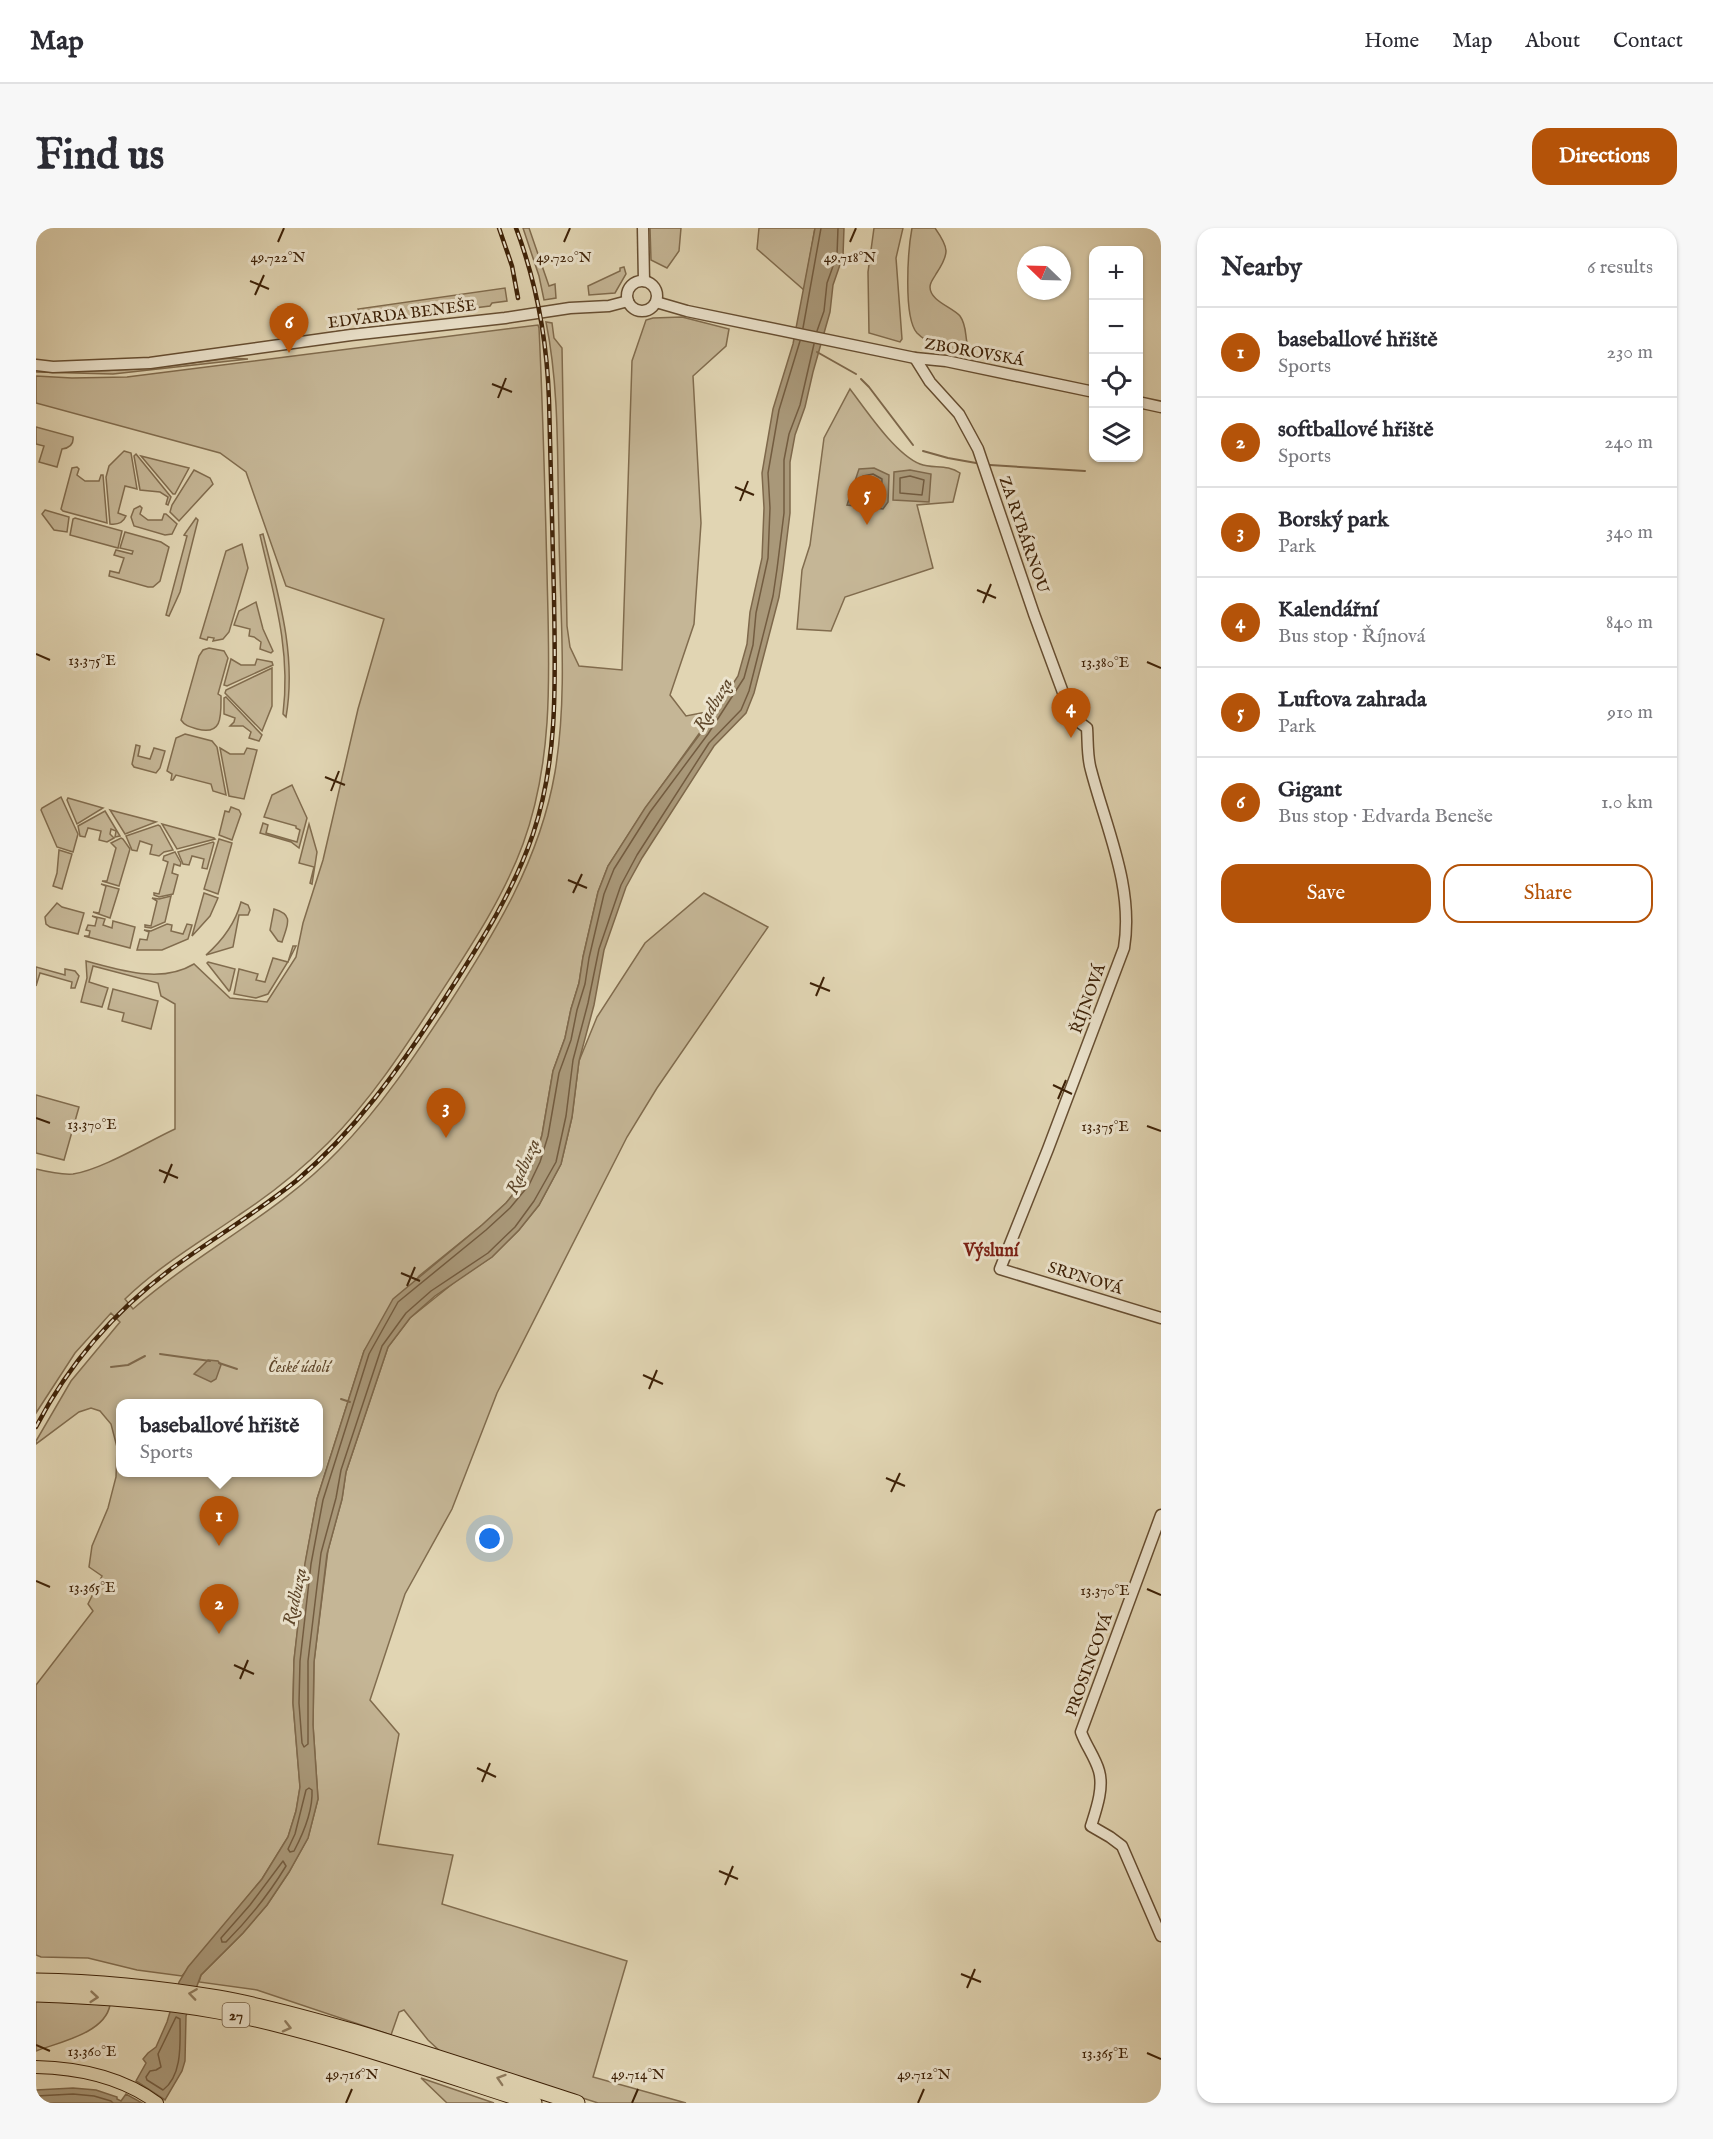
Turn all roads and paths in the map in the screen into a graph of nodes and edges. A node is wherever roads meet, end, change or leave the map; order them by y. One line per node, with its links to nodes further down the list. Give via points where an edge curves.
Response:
1 (643, 228): 2 (street)
2 (644, 281): 3 (street, via 630,287); 4 (street, via 656,289)
3 (628, 301): 4 (street, via 633,309 642,311); 6 (street, EDVARDA BENEŠE, via 150,363)
4 (656, 302): 5 (street, ZBOROVSKÁ)
5 (915, 358): 7 (street, ZBOROVSKÁ); 10 (street, ZA RYBÁRNOU, via 930,382 959,414 978,449 1068,706)
6 (36, 365)
7 (1089, 391)
8 (1143, 403): 9 (street)
9 (1161, 407)
10 (1087, 728): 11 (street, ŘÍJNOVÁ, via 1090,768 1121,878 1127,930 1124,948)
11 (1000, 1269): 12 (street, SRPNOVÁ)
12 (1161, 1318)
13 (1161, 1515): 14 (street, PROSINCOVÁ, via 1081,1732 1101,1782 1091,1826 1122,1846)
14 (1161, 1936)
15 (36, 1981): 20 (highway, 27, one-way to 15, via 291,2014 219,1998)
16 (36, 1994): 19 (highway, 27, one-way to 19, via 122,1999 218,2011 328,2038)
17 (36, 2067): 18 (main road, via 99,2075)
18 (157, 2103)
19 (534, 2103)
20 (577, 2103)

